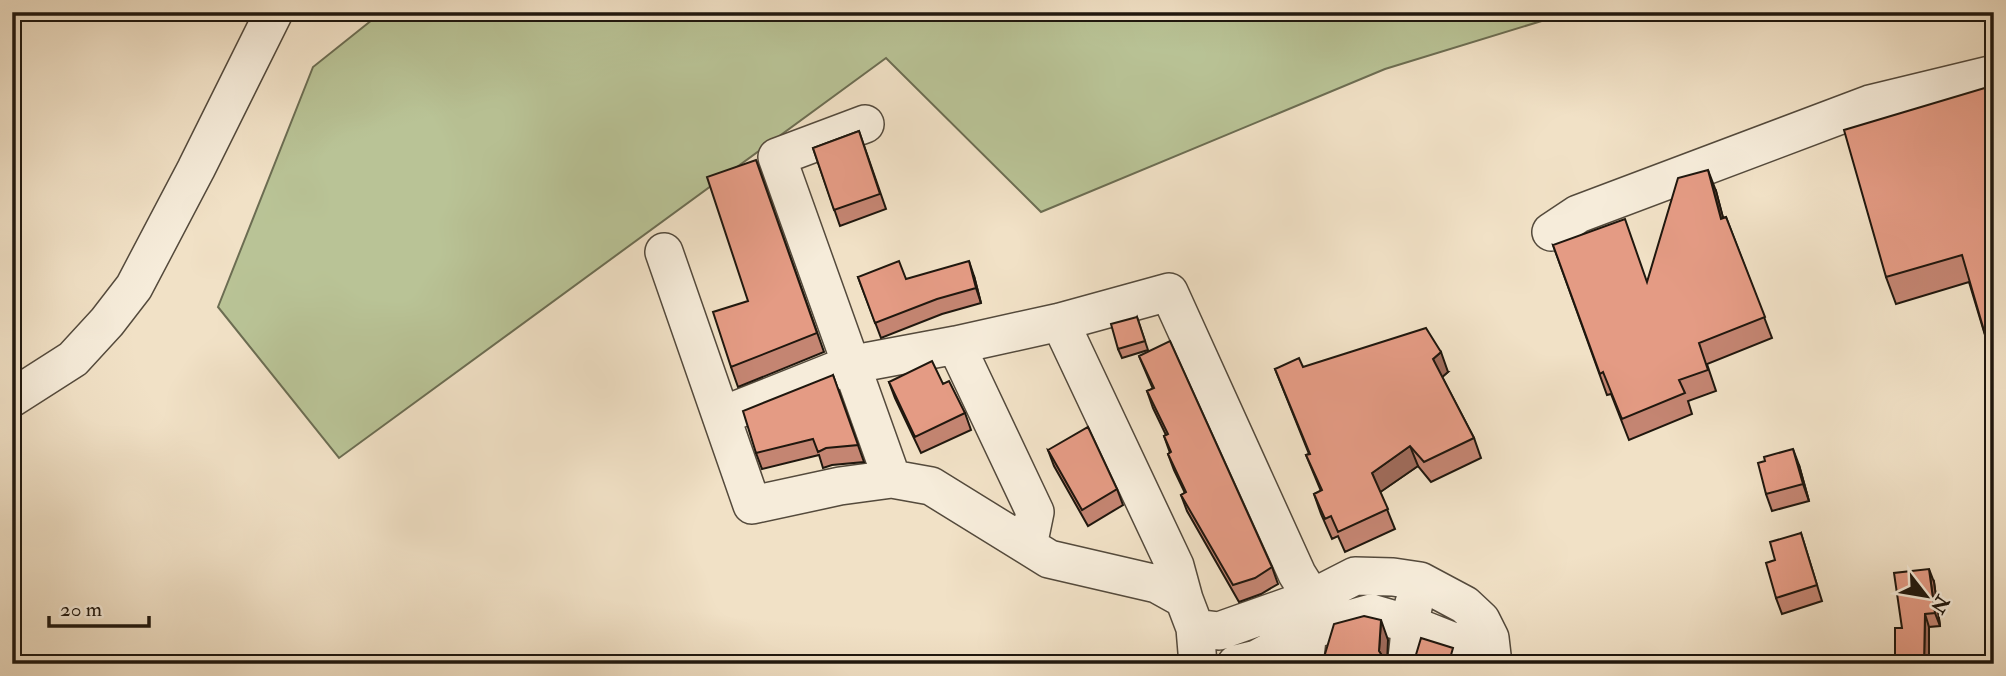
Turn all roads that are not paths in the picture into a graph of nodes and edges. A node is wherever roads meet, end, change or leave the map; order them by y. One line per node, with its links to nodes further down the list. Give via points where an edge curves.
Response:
1 (274, 12): 9 (street, via 134,287 73,359)
2 (1994, 74): 4 (street, via 1870,104 1578,214)
3 (865, 124): 8 (street, via 777,157)
4 (1551, 232)
5 (664, 252): 10 (street)
6 (1059, 322): 7 (street); 15 (street, via 1175,566); 16 (street, via 1169,292 1297,574)
7 (956, 345): 8 (street); 12 (street, via 1035,512)
8 (849, 365): 10 (street); 11 (street)
9 (12, 398)
10 (720, 416): 11 (street, via 752,505)
11 (892, 479): 12 (street, via 931,486)
12 (1028, 546): 15 (street, via 1049,559 1157,584)
13 (1420, 581): 14 (street); 16 (street, via 1356,576); 17 (street, via 1465,605 1481,620)
14 (1409, 624): 16 (street, via 1371,613); 17 (street); 19 (street)
15 (1192, 630): 16 (street)
16 (1308, 631): 18 (street, via 1257,659)
17 (1493, 660)
18 (1236, 664)
19 (1406, 664)

